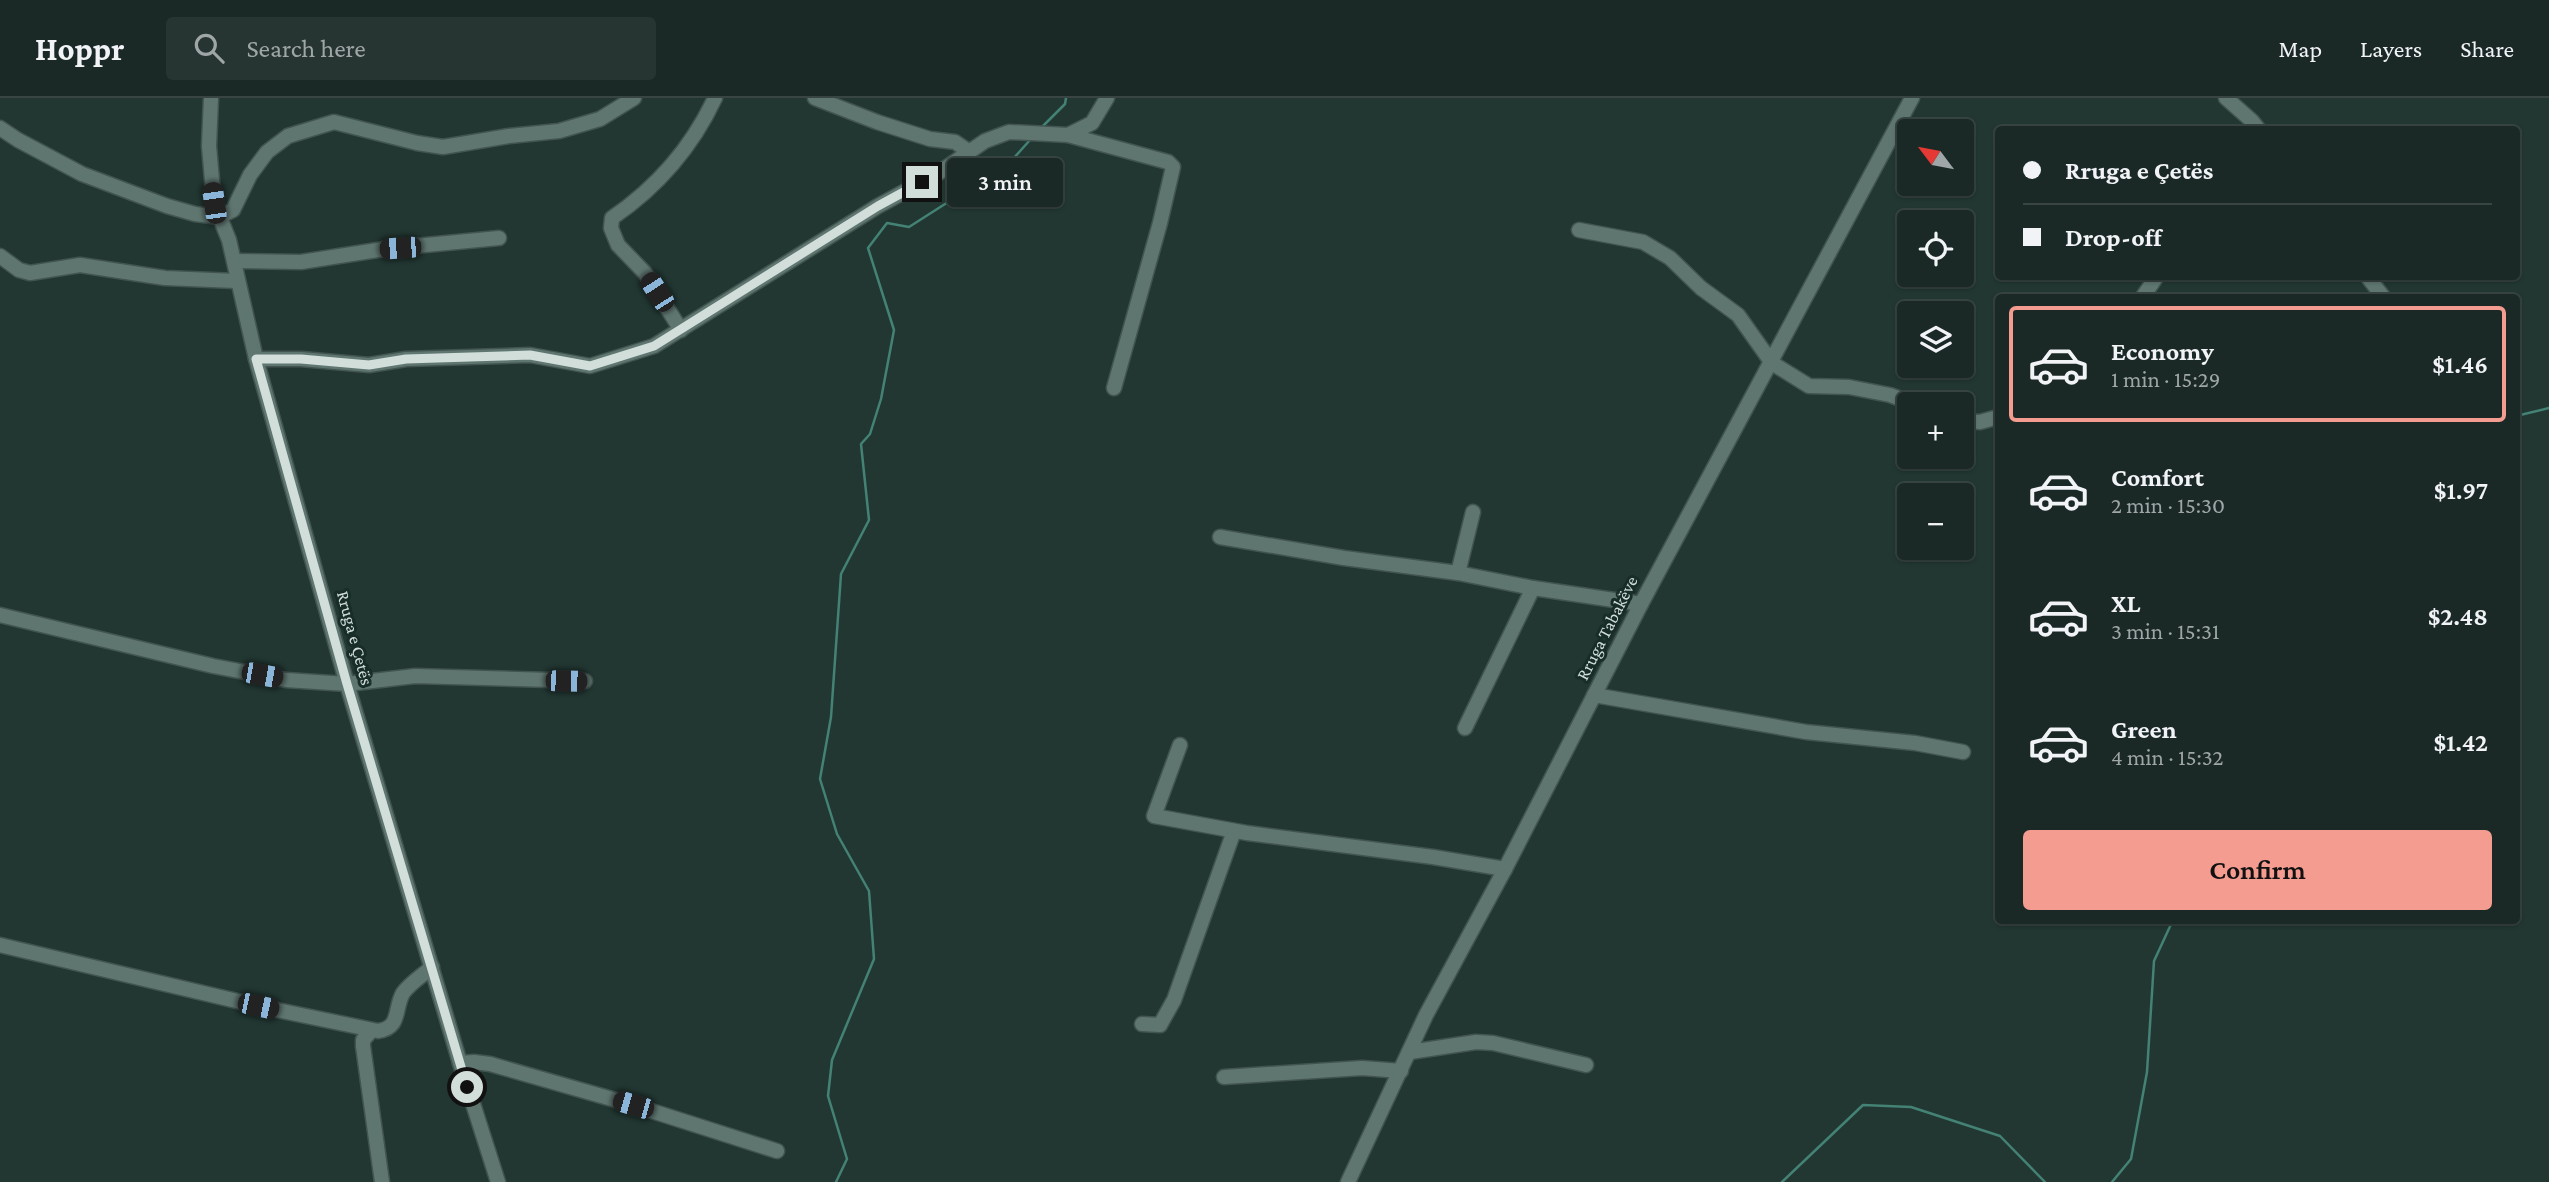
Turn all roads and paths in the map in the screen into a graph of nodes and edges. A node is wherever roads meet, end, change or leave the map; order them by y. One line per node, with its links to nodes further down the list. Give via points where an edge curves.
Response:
1 (211, 98): 12 (street, Rruga e Çetës, via 210,175)
2 (634, 98): 12 (street, via 600,119 559,131 443,147 334,122 288,136 267,152 233,211)
3 (715, 98): 20 (street, via 690,145 636,201 612,218 618,244 645,273)
4 (815, 98): 11 (street, via 920,136 955,142)
5 (1107, 98): 10 (street, via 1092,123)
6 (1912, 98): 22 (street, Rruga Tabakëve)
7 (2226, 98): 8 (street)
8 (2255, 126)
9 (0, 128): 12 (street, via 119,190)
10 (1068, 135): 11 (street, via 1009,132); 23 (street, via 1168,162 1172,167)
11 (968, 151): 20 (street)
12 (219, 217): 16 (street, Rruga e Çetës)
13 (1579, 230): 22 (street, via 1643,242 1671,258 1738,315)
14 (499, 238): 16 (street, via 302,262)
15 (0, 256): 18 (street, via 30,273 80,265 166,278)
16 (234, 261): 18 (street, Rruga e Çetës)
17 (2370, 280): 19 (street)
18 (236, 281): 21 (street, Rruga e Çetës)
19 (2381, 294)
20 (681, 330): 21 (street, via 654,346 590,366 530,355 406,359 369,365)
21 (256, 359): 34 (street, Rruga e Çetës)
22 (1772, 363): 24 (street, via 1810,386 1849,387); 31 (street, Rruga Tabakëve)
23 (1114, 388)
24 (1897, 397)
25 (1995, 418): 26 (street)
26 (1974, 422)
27 (1473, 512): 29 (street)
28 (1220, 537): 29 (street)
29 (1458, 573): 30 (street)
30 (1533, 588): 31 (street); 36 (street)
31 (1641, 604): 35 (street, Rruga Tabakëve)
32 (0, 615): 34 (street, via 214,666 286,680)
33 (585, 681): 34 (street, via 415,676)
34 (347, 684): 42 (street, Rruga e Çetës)
35 (1594, 695): 38 (street, via 1806,732); 40 (street, Rruga Tabakëve)
36 (1465, 727)
37 (1180, 745): 39 (street, via 1154,816)
38 (1963, 752)
39 (1234, 831): 40 (street); 43 (street, via 1174,1000 1160,1026)
40 (1505, 869): 45 (street, Rruga Tabakëve)
41 (0, 944): 44 (street)
42 (432, 967): 44 (street, via 405,991 396,1021 385,1030); 46 (street, Rruga e Çetës)
43 (1142, 1024)
44 (370, 1031): 51 (street, via 363,1046)
45 (1409, 1052): 47 (street, via 1493,1043); 48 (street, Rruga Tabakëve)
46 (460, 1063): 50 (street, via 490,1065); 52 (street, Rruga e Çetës)
47 (1586, 1065)
48 (1401, 1071): 49 (street, via 1362,1068); 53 (street, Rruga Tabakëve)
49 (1224, 1077)
50 (777, 1150)
51 (382, 1182)
52 (498, 1182)
53 (1348, 1182)

